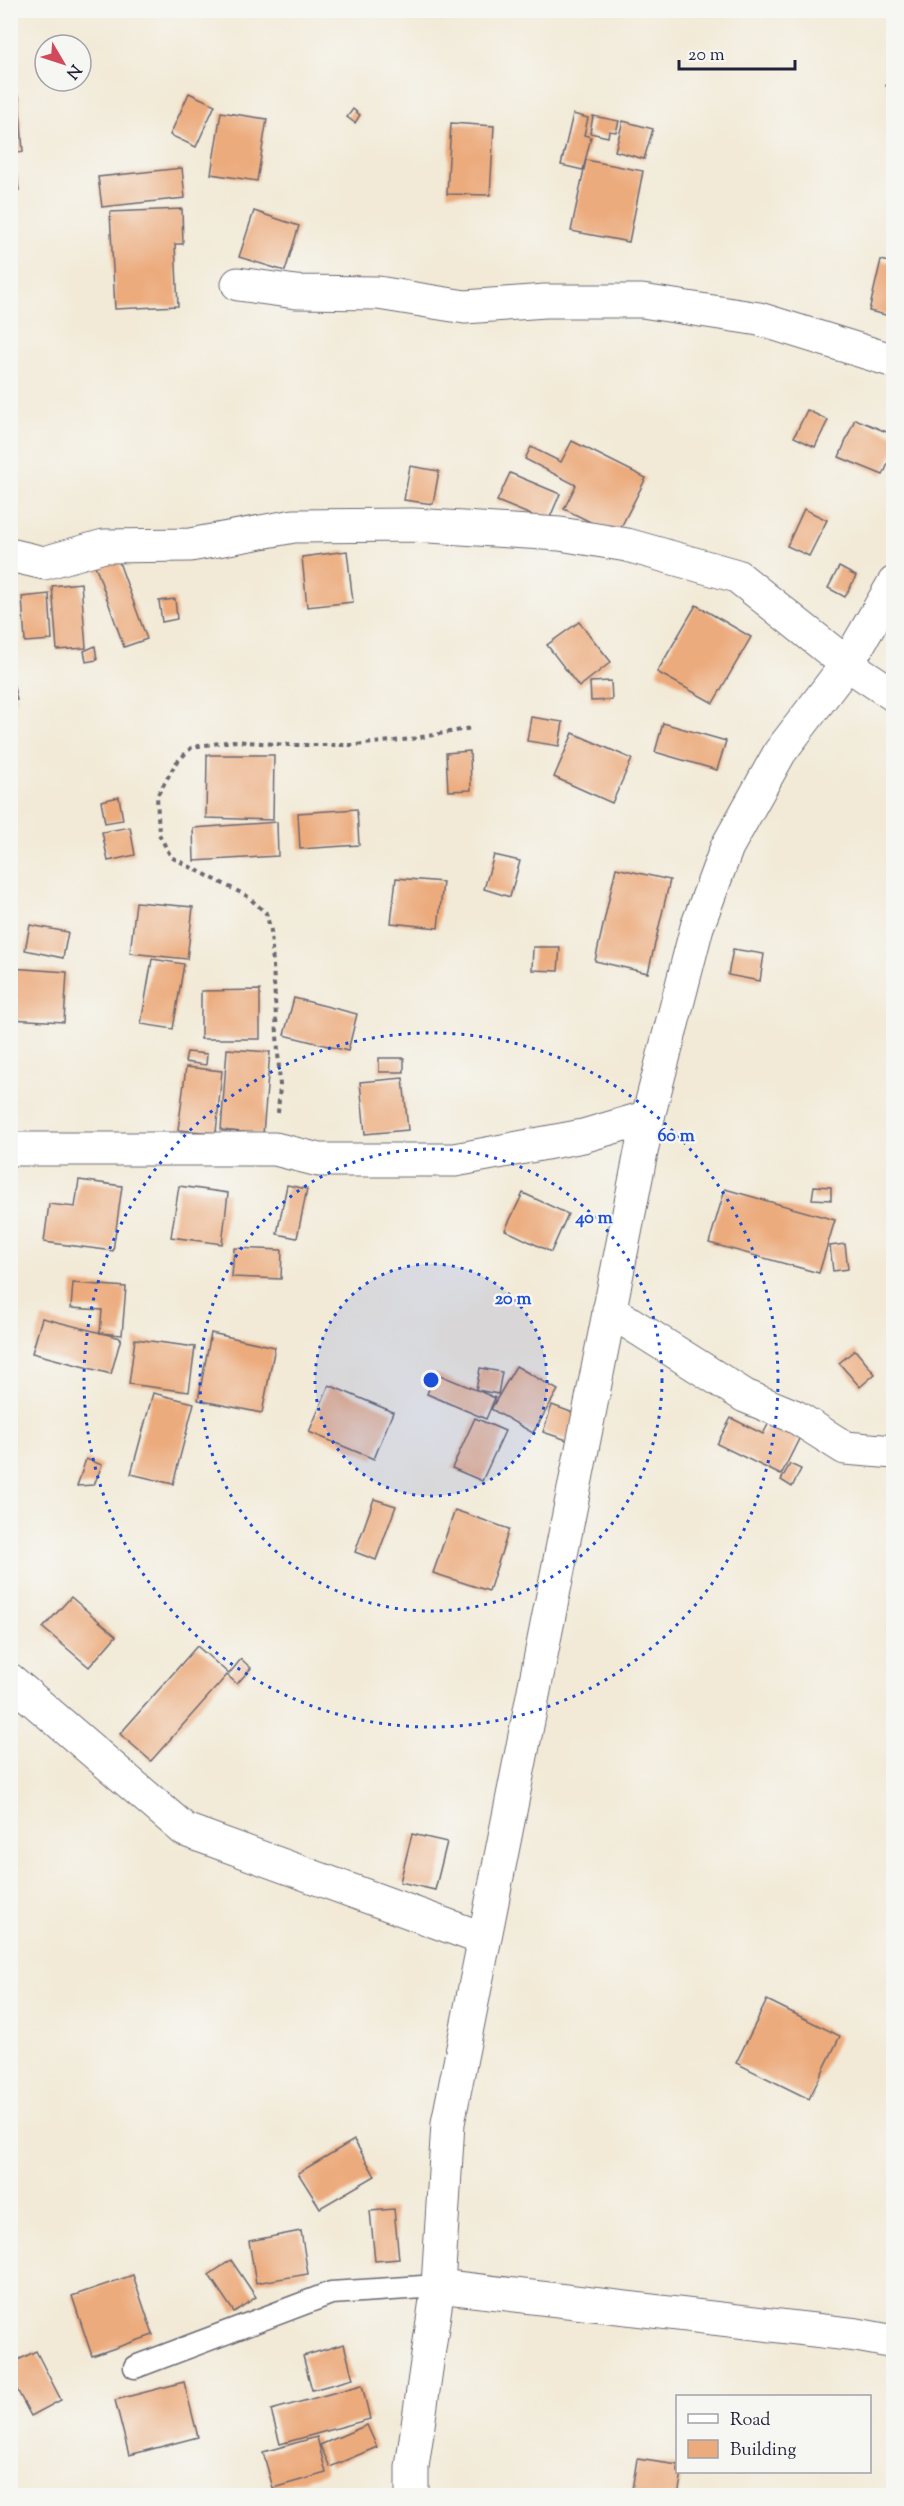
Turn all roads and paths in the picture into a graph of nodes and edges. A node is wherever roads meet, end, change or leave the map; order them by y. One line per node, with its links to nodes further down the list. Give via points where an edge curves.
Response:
1 (238, 284): 2 (street, via 296,292 378,293 465,307 642,300 759,319)
2 (894, 361)
3 (10, 555): 5 (street, via 45,563 104,546 190,545 294,526 413,525 560,534 627,545 736,576)
4 (894, 583): 5 (street)
5 (847, 664): 6 (street); 8 (street, via 780,752 727,847 697,927)
6 (894, 695)
7 (472, 728): 10 (path, via 355,745 233,741 192,747 177,763 158,796 159,834 171,857 247,896 266,913 272,931 280,1086)
8 (648, 1116): 10 (street, via 583,1136 455,1160 318,1160); 11 (street)
9 (10, 1149): 10 (street)
10 (275, 1149)
11 (609, 1310): 12 (street, via 745,1396 796,1417 845,1448); 14 (street)
12 (894, 1452)
13 (10, 1680): 14 (street, via 185,1830)
14 (484, 1939): 15 (street, via 448,2123)
15 (438, 2286): 16 (street); 17 (lane, via 331,2293); 18 (street, via 412,2468)
16 (894, 2342)
17 (135, 2367)
18 (412, 2496)

